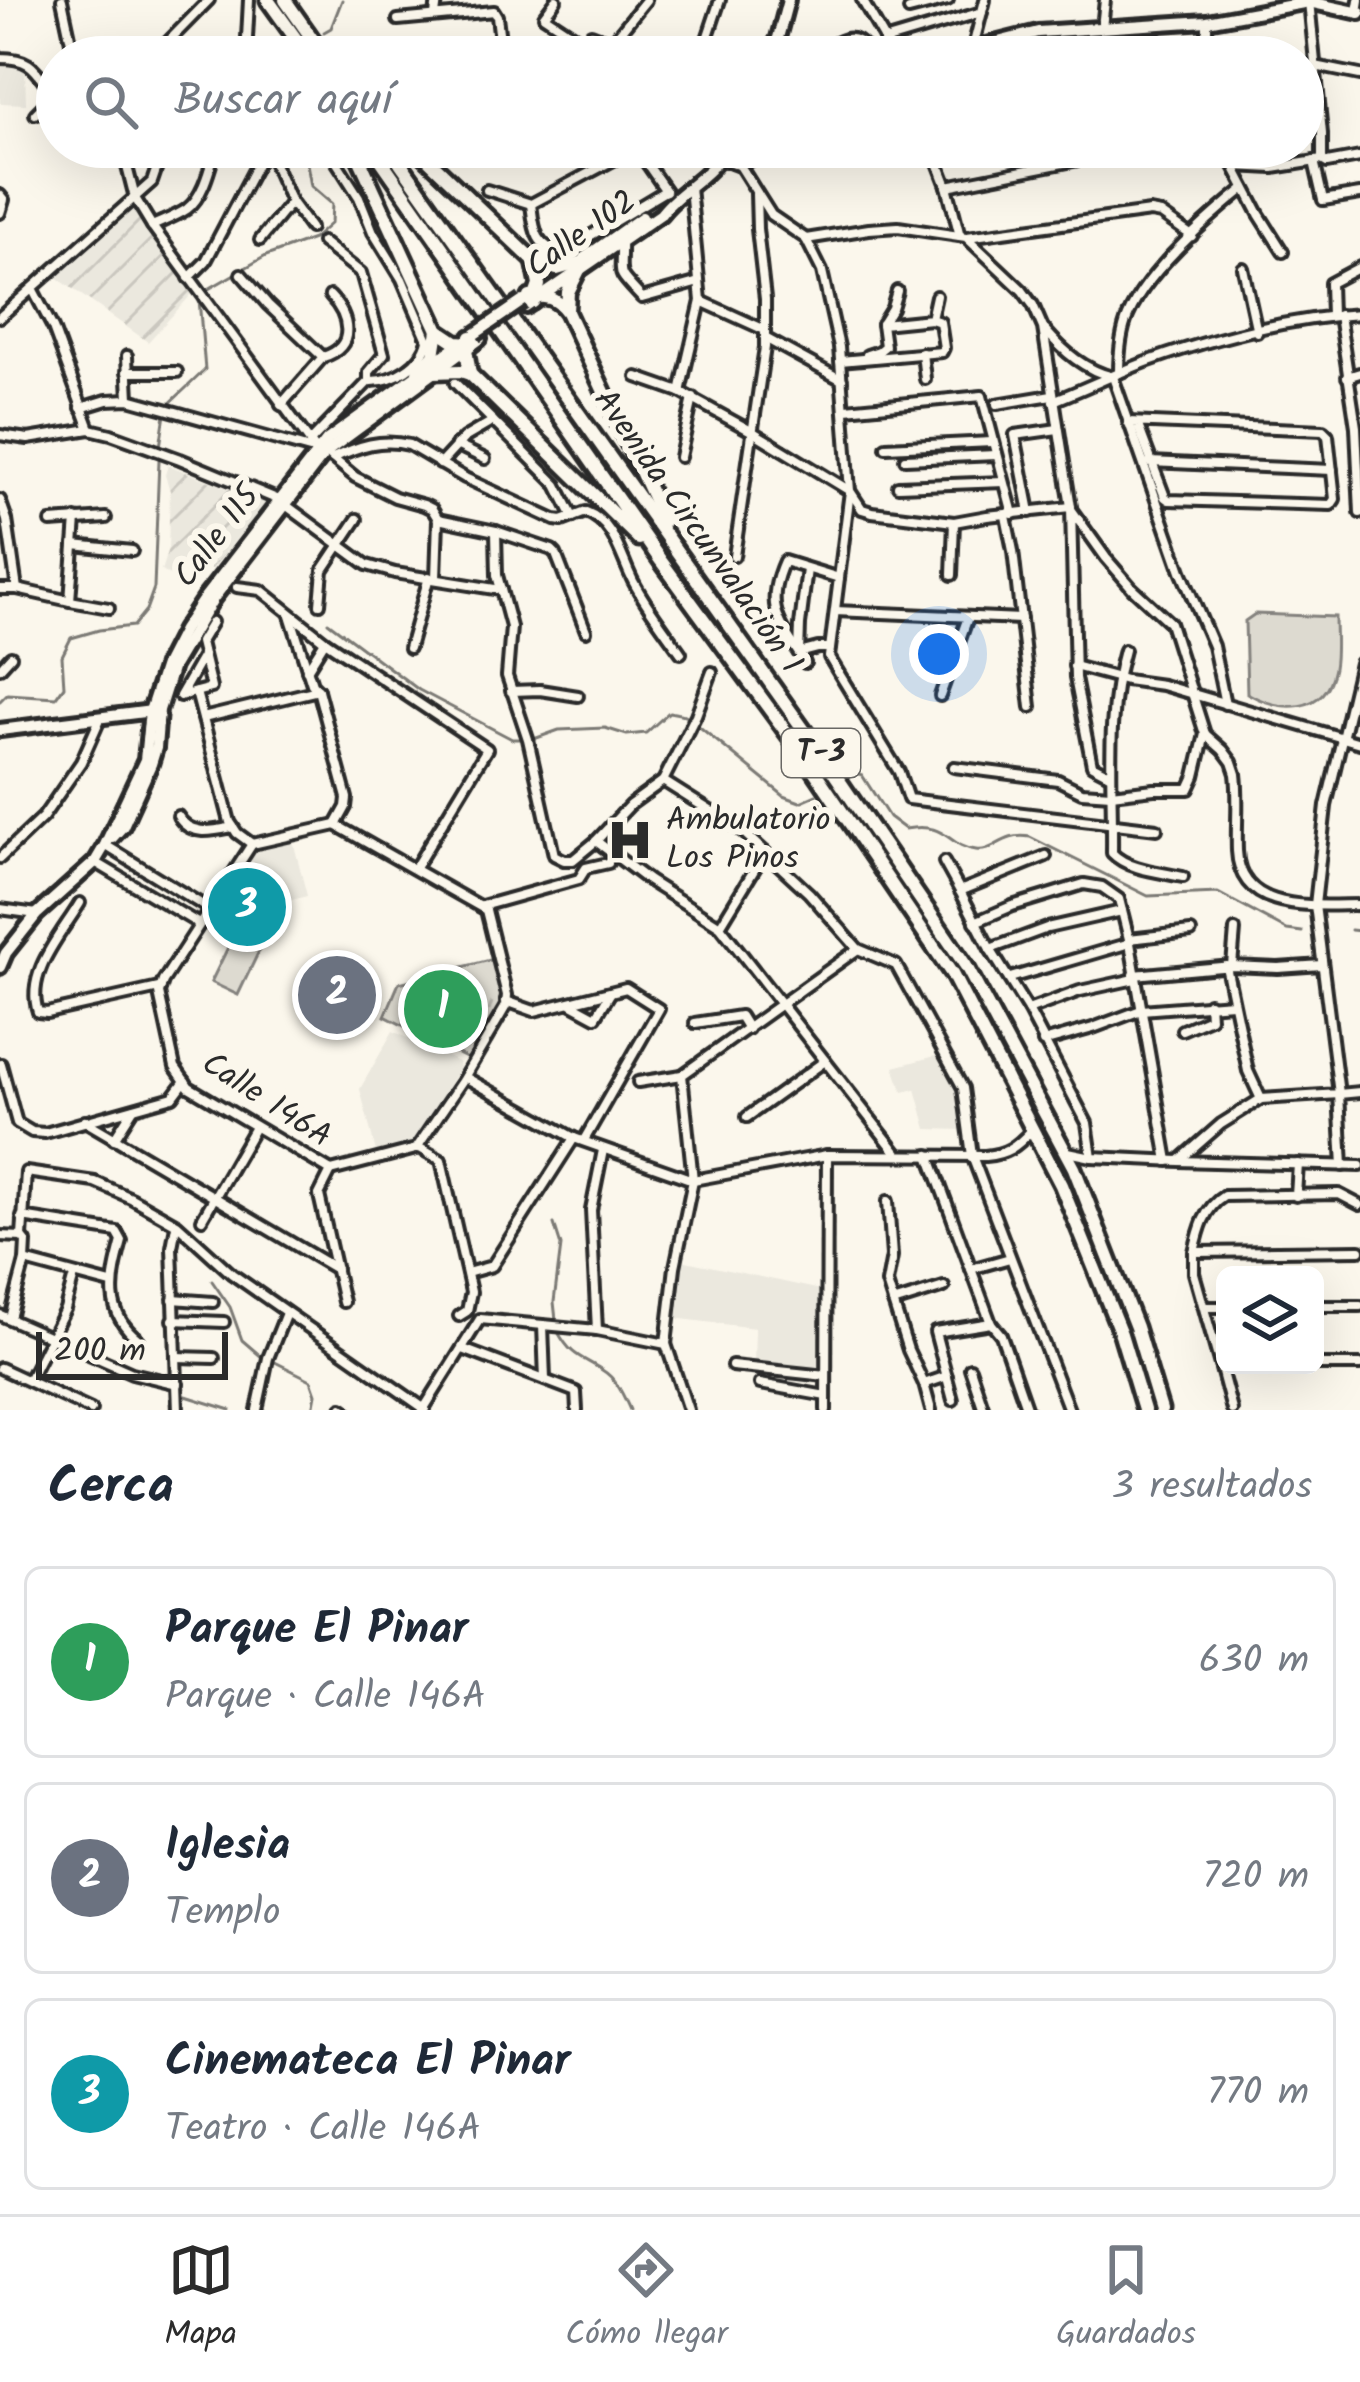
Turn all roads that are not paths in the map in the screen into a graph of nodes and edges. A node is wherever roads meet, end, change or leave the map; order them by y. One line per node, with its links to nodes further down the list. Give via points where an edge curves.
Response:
1 (62, 0): 24 (street)
2 (209, 0): 25 (street)
3 (249, 0): 26 (street)
4 (268, 0): 27 (main road)
5 (284, 0): 28 (main road)
6 (437, 0): 19 (street)
7 (556, 0): 30 (street, via 544,16)
8 (720, 0): 32 (street)
9 (788, 0): 33 (main road)
10 (862, 0): 34 (street)
11 (948, 0): 17 (street)
12 (986, 0): 18 (street)
13 (1106, 0): 22 (street)
14 (1308, 1): 16 (main road); 21 (main road); 39 (street)
15 (640, 3): 31 (street)
16 (1359, 8)
17 (909, 10)
18 (982, 12): 35 (street); 36 (street)
19 (435, 15): 20 (street); 29 (street, via 494,10)
20 (398, 20)
21 (1207, 21): 22 (main road); 38 (street)
22 (1102, 28): 23 (main road)
23 (1025, 34): 37 (main road)
24 (70, 36)
25 (174, 36)
26 (247, 36)
27 (294, 36)
28 (310, 36)
29 (499, 36)
30 (574, 36)
31 (616, 36)
32 (708, 36)
33 (779, 36)
34 (881, 36)
35 (901, 36)
36 (973, 36)
37 (1018, 36)
38 (1207, 36)
39 (1312, 36)
40 (0, 58): 42 (street, via 18,58)
41 (1324, 68): 43 (street)
42 (36, 71)
43 (1360, 75)
44 (1360, 157): 45 (street)
45 (1324, 162)
46 (127, 168): 71 (street)
47 (157, 168): 71 (street)
48 (209, 168): 76 (street, via 186,210)
49 (256, 168): 90 (street)
50 (276, 168): 73 (street)
51 (340, 168): 125 (street, via 428,340 420,358 393,377)
52 (365, 168): 105 (main road)
53 (387, 168): 176 (main road, Avenida Circunvalación 1 / T-3)
54 (404, 168): 173 (main road, Avenida Circunvalación 1 / T-3)
55 (437, 168): 85 (main road)
56 (595, 168): 74 (street)
57 (649, 168): 72 (street)
58 (708, 168): 65 (main road, Calle 102)
59 (741, 168): 68 (street)
60 (940, 168): 64 (street)
61 (1038, 168): 64 (street)
62 (1235, 168): 66 (street)
63 (1319, 168): 69 (street, via 1322,200)
64 (947, 186): 79 (street)
65 (690, 187): 72 (main road, Calle 102); 91 (street)
66 (1245, 188): 78 (street); 84 (street)
67 (487, 190): 74 (street)
68 (757, 194): 80 (street, via 771,215); 107 (street)
69 (1360, 194)
70 (0, 195): 75 (street)
71 (135, 198): 76 (street); 92 (street)
72 (667, 200): 74 (street, via 563,252 534,232); 82 (main road, Calle 102, via 661,214); 86 (main road, Calle 102)
73 (291, 202): 77 (street); 81 (street)
74 (531, 204)
75 (0, 213)
76 (152, 226): 90 (street)
77 (310, 228)
78 (1192, 236): 79 (street, via 1150,212); 120 (street, via 1140,291 1125,321)
79 (963, 237): 80 (street, via 898,227); 104 (street, via 1022,290)
80 (806, 238): 113 (street)
81 (260, 240)
82 (621, 241): 86 (main road, Calle 102); 91 (street, via 620,275 642,298)
83 (322, 242): 125 (street, via 361,273 384,351)
84 (1283, 252)
85 (534, 261): 86 (main road); 96 (main road)
86 (578, 267): 96 (main road, Calle 102); 98 (main road)
87 (1243, 268): 106 (street)
88 (1360, 268): 100 (street, via 1330,283)
89 (242, 274): 111 (street)
90 (189, 278): 132 (street)
91 (699, 282): 97 (street)
92 (33, 290): 101 (street); 133 (street)
93 (897, 291): 103 (street)
94 (330, 296): 111 (street, via 346,333 342,346)
95 (936, 296): 102 (street)
96 (533, 299): 98 (main road, via 554,299); 108 (main road, Calle 102, bridge)
97 (701, 301): 107 (street); 127 (street)
98 (567, 312): 173 (main road)
99 (1360, 314): 100 (street)
100 (1335, 316): 106 (street); 122 (street)
101 (0, 317)
102 (931, 319): 103 (street); 109 (street, via 940,322 944,350)
103 (882, 324): 112 (street, via 885,346)
104 (1043, 328): 120 (street, via 1076,360); 129 (street)
105 (439, 330): 108 (main road); 116 (main road, via 434,355)
106 (1257, 332): 120 (street)
107 (765, 334): 124 (street); 140 (street)
108 (471, 341): 116 (main road, Calle 115); 117 (main road, Calle 115); 119 (main road)
109 (922, 353): 112 (street); 123 (street)
110 (128, 356): 114 (street)
111 (323, 357): 132 (street)
112 (861, 359): 113 (street)
113 (840, 361): 124 (street)
114 (128, 372): 115 (street); 130 (street)
115 (176, 372)
116 (418, 372): 145 (main road, Calle 115)
117 (434, 372): 119 (main road); 145 (main road, Calle 115)
118 (1360, 373): 122 (street)
119 (470, 374): 176 (main road)
120 (1116, 375): 129 (street); 136 (street)
121 (637, 377): 127 (street)
122 (1347, 377): 137 (street)
123 (925, 379)
124 (842, 380): 134 (street)
125 (369, 381): 145 (street)
126 (455, 383): 135 (street)
127 (680, 392): 128 (street)
128 (693, 398): 140 (street); 147 (street)
129 (1053, 398): 131 (street); 139 (street)
130 (129, 399): 133 (street); 145 (street)
131 (997, 404)
132 (281, 405): 145 (street)
133 (81, 408): 138 (street)
134 (845, 410): 142 (street, via 980,395); 155 (street)
135 (493, 421): 143 (street); 163 (street, via 557,485)
136 (1133, 422): 150 (street); 152 (street, via 1323,430); 214 (street, via 1213,646)
137 (1358, 426): 156 (street)
138 (90, 429): 141 (street); 158 (street)
139 (1058, 429): 159 (street); 160 (street, via 1015,435)
140 (753, 432): 155 (street); 175 (street)
141 (0, 435)
142 (992, 442): 144 (street); 146 (street)
143 (456, 445): 148 (street); 151 (street)
144 (886, 447)
145 (321, 451): 151 (street, via 390,441); 158 (main road, Calle 115); 167 (street)
146 (996, 455): 149 (street); 153 (street)
147 (680, 457)
148 (485, 459)
149 (905, 459)
150 (1150, 462): 152 (street); 152 (street, via 1169,500 1330,505)
151 (440, 464): 163 (street, via 555,520)
152 (1332, 470)
153 (1004, 482): 154 (street); 162 (street)
154 (898, 486)
155 (850, 490): 169 (street, via 862,509); 180 (street)
156 (1359, 490): 161 (street)
157 (0, 500): 183 (street)
158 (283, 502): 172 (street); 216 (main road, Calle 115, via 183,630)
159 (1071, 508): 160 (street); 203 (street); 211 (street, via 1106,559 1170,623)
160 (1030, 512): 162 (street)
161 (1360, 513)
162 (1010, 515): 169 (street); 191 (street)
163 (573, 517): 198 (street, via 599,518 615,538)
164 (106, 518): 165 (street)
165 (76, 519): 168 (street); 171 (street)
166 (357, 519): 172 (street)
167 (438, 519): 170 (street); 179 (street)
168 (51, 522)
169 (954, 522): 178 (street)
170 (496, 531): 184 (street); 193 (street, via 556,554)
171 (74, 545): 174 (street); 185 (street)
172 (339, 545): 179 (street, via 367,565); 186 (street, via 322,570)
173 (677, 550): 297 (main road, Avenida Circunvalación 1 / T-3, via 966,966)
174 (132, 551)
175 (734, 556)
176 (661, 561): 292 (main road, Avenida Circunvalación 1 / T-3, via 952,974)
177 (807, 569): 180 (street); 201 (street); 201 (street, via 784,561 773,596 775,615)
178 (952, 574)
179 (432, 577): 184 (street); 196 (street)
180 (839, 578): 188 (street)
181 (237, 587): 189 (street, via 261,590)
182 (0, 589): 183 (street)
183 (17, 589): 185 (street)
184 (501, 590): 210 (street, via 511,627)
185 (70, 601): 187 (street)
186 (320, 604)
187 (109, 608)
188 (835, 610): 190 (street); 195 (street)
189 (290, 614): 194 (street); 205 (street)
190 (968, 616): 191 (street); 213 (street)
191 (1022, 619): 215 (street)
192 (212, 622): 200 (street, via 200,642)
193 (586, 631)
194 (325, 641): 205 (street); 241 (street, via 487,749)
195 (830, 648): 201 (street); 229 (street, via 908,799)
196 (409, 649)
197 (1124, 650): 207 (street)
198 (681, 653)
199 (11, 656): 204 (street)
200 (203, 656): 209 (street, via 211,688); 209 (street, via 180,696)
201 (802, 658)
202 (1360, 663): 221 (street)
203 (1074, 666): 207 (street); 224 (street, via 1092,765)
204 (0, 668)
205 (308, 670): 208 (street)
206 (712, 672): 225 (street)
207 (1116, 677): 211 (street); 224 (street)
208 (318, 689): 218 (street); 228 (street, via 347,798)
209 (196, 692): 218 (street)
210 (511, 692): 212 (street); 232 (street, via 554,855 573,860)
211 (1191, 695): 214 (street); 220 (street)
212 (578, 696)
213 (940, 697)
214 (1225, 704): 221 (street)
215 (1031, 707)
216 (154, 711): 217 (main road); 234 (main road, Calle 115, via 145,760)
217 (101, 717): 219 (main road); 237 (street, via 43,817)
218 (203, 718): 230 (street)
219 (0, 730)
220 (1205, 734): 226 (street, via 1189,789); 246 (street, via 1236,774 1243,878 1269,898)
221 (1340, 738): 222 (street); 246 (street)
222 (1360, 743)
223 (954, 766): 226 (street)
224 (1109, 774): 226 (street)
225 (663, 782): 232 (street); 235 (street)
226 (1112, 794): 229 (street)
227 (178, 816): 230 (street, via 209,832)
228 (336, 825): 233 (street); 241 (street)
229 (1112, 825): 231 (street); 242 (street, via 1116,858)
230 (233, 827): 233 (street)
231 (1157, 829)
232 (596, 842): 254 (street)
233 (252, 844): 249 (street)
234 (106, 845): 238 (main road, Calle 115); 249 (street)
235 (765, 852): 254 (street); 259 (street)
236 (1046, 856): 243 (street)
237 (0, 858)
238 (94, 862): 251 (main road, Calle 115); 253 (street)
239 (608, 862): 247 (street, via 579,879)
240 (944, 862): 243 (street)
241 (415, 868): 247 (street)
242 (1184, 878)
243 (960, 891): 252 (street)
244 (80, 903): 266 (street, via 36,976 38,1012)
245 (1360, 904): 246 (street)
246 (1315, 905): 261 (street)
247 (481, 907): 268 (street)
248 (0, 909): 251 (street)
249 (209, 910): 253 (street)
250 (1122, 911): 252 (street, via 1119,899 1084,884); 257 (street); 258 (street)
251 (37, 914): 260 (main road, Calle 115)
252 (975, 922): 258 (street)
253 (200, 924): 266 (street)
254 (720, 926): 272 (street)
255 (1235, 930): 262 (street)
256 (1191, 932): 257 (street)
257 (1130, 941): 264 (street); 265 (street)
258 (990, 949): 265 (street)
259 (858, 950): 272 (street); 301 (street, via 896,965 963,1088)
260 (3, 953): 263 (main road, Calle 115)
261 (1322, 965): 262 (street); 286 (street)
262 (1229, 966): 264 (street); 269 (street)
263 (0, 967)
264 (1134, 977): 273 (street); 274 (street)
265 (1010, 978): 273 (street)
266 (159, 988): 283 (street, Calle 146A)
267 (611, 992): 270 (street); 270 (street, via 596,1017); 294 (street, via 626,988 658,1009)
268 (506, 1001): 270 (street, via 534,1011); 282 (street)
269 (1232, 1003): 271 (street); 287 (street)
270 (571, 1004)
271 (1210, 1004): 274 (street); 277 (street, via 1210,1018)
272 (782, 1005): 276 (street); 279 (street)
273 (1028, 1010): 278 (street)
274 (1141, 1010): 278 (street); 303 (street)
275 (695, 1023): 276 (street, via 740,1016)
276 (748, 1029): 281 (street)
277 (1182, 1030)
278 (1043, 1042): 302 (street, via 1087,1124)
279 (825, 1061): 289 (street); 298 (street)
280 (1, 1064): 290 (street, via 17,1123 45,1133)
281 (682, 1075): 284 (street); 309 (street)
282 (465, 1077): 294 (street); 295 (street)
283 (185, 1081): 288 (street, via 173,1096); 291 (street, Calle 146A)
284 (638, 1082)
285 (1360, 1092): 286 (street)
286 (1340, 1094): 287 (street); 306 (street)
287 (1261, 1100): 304 (street)
288 (134, 1108): 290 (street); 293 (street)
289 (747, 1117)
290 (86, 1121): 293 (street)
291 (255, 1126): 308 (street, Calle 146A); 311 (street)
292 (1033, 1130): 301 (street, via 1004,1154); 378 (main road, Avenida Circunvalación 1 / T-3, via 1112,1312)
293 (114, 1138): 311 (street)
294 (579, 1139): 296 (street); 325 (street, via 492,1266)
295 (417, 1147): 308 (street, Calle 146A); 325 (street, via 441,1160)
296 (603, 1150): 309 (street); 344 (street, via 591,1210)
297 (1066, 1151): 302 (street); 379 (main road, Avenida Circunvalación 1 / T-3)
298 (898, 1154): 299 (street); 300 (street)
299 (827, 1155): 309 (street); 358 (street)
300 (929, 1155): 301 (street); 324 (street)
301 (972, 1156): 321 (street)
302 (1092, 1157): 303 (street)
303 (1168, 1161): 304 (street)
304 (1179, 1161): 305 (street)
305 (1298, 1165): 306 (street); 310 (street)
306 (1343, 1166): 307 (street)
307 (1360, 1166)
308 (332, 1172): 323 (street, via 319,1195)
309 (693, 1180): 347 (street)
310 (1296, 1196): 313 (street, via 1339,1194); 320 (street, via 1218,1199)
311 (214, 1198): 315 (street); 323 (street)
312 (888, 1201): 332 (street)
313 (1360, 1205)
314 (22, 1217): 316 (street, via 26,1172 95,1182); 318 (street); 327 (street, via 116,1232 122,1241)
315 (202, 1219)
316 (176, 1224): 329 (street); 337 (street)
317 (0, 1236): 318 (street)
318 (22, 1238): 322 (street)
319 (1360, 1250): 320 (street)
320 (1194, 1252): 335 (street)
321 (1011, 1258): 324 (street); 377 (street)
322 (25, 1261): 326 (street); 339 (street)
323 (336, 1269): 331 (street)
324 (971, 1269): 342 (street)
325 (467, 1273): 338 (street, via 471,1302)
326 (74, 1276): 327 (street); 345 (street)
327 (111, 1284): 346 (street, via 124,1328)
328 (944, 1287): 332 (street)
329 (172, 1299): 330 (street); 340 (street)
330 (214, 1302)
331 (343, 1302)
332 (893, 1304): 364 (street)
333 (1324, 1306): 334 (street)
334 (1360, 1306)
335 (1205, 1307): 336 (street); 349 (street)
336 (1216, 1307)
337 (286, 1313): 369 (street); 370 (street)
338 (459, 1316)
339 (5, 1317): 345 (street)
340 (173, 1320): 341 (street); 350 (street)
341 (224, 1322)
342 (991, 1323): 359 (street, via 935,1332); 376 (street)
343 (543, 1325): 344 (street); 348 (street, via 480,1319); 360 (street)
344 (597, 1330): 347 (street)
345 (50, 1336): 361 (street); 362 (street)
346 (139, 1340)
347 (666, 1344): 372 (street)
348 (463, 1349): 360 (street); 370 (street)
349 (1216, 1350)
350 (176, 1357): 351 (street); 362 (street)
351 (214, 1358)
352 (1324, 1365): 353 (street)
353 (1360, 1365)
354 (733, 1366): 358 (street)
355 (0, 1368): 361 (street)
356 (970, 1368): 375 (street)
357 (1222, 1374): 380 (street)
358 (826, 1376): 365 (street)
359 (947, 1376): 364 (street); 366 (street)
360 (545, 1380): 371 (street, via 577,1391)
361 (29, 1381): 367 (street)
362 (178, 1384): 368 (street)
363 (760, 1384): 365 (street)
364 (924, 1384): 374 (street)
365 (826, 1396): 373 (street)
366 (953, 1400)
367 (92, 1410)
368 (178, 1410)
369 (257, 1410)
370 (425, 1410)
371 (577, 1410)
372 (688, 1410)
373 (826, 1410)
374 (931, 1410)
375 (984, 1410)
376 (1027, 1410)
377 (1069, 1410)
378 (1144, 1410)
379 (1161, 1410)
380 (1232, 1410)

